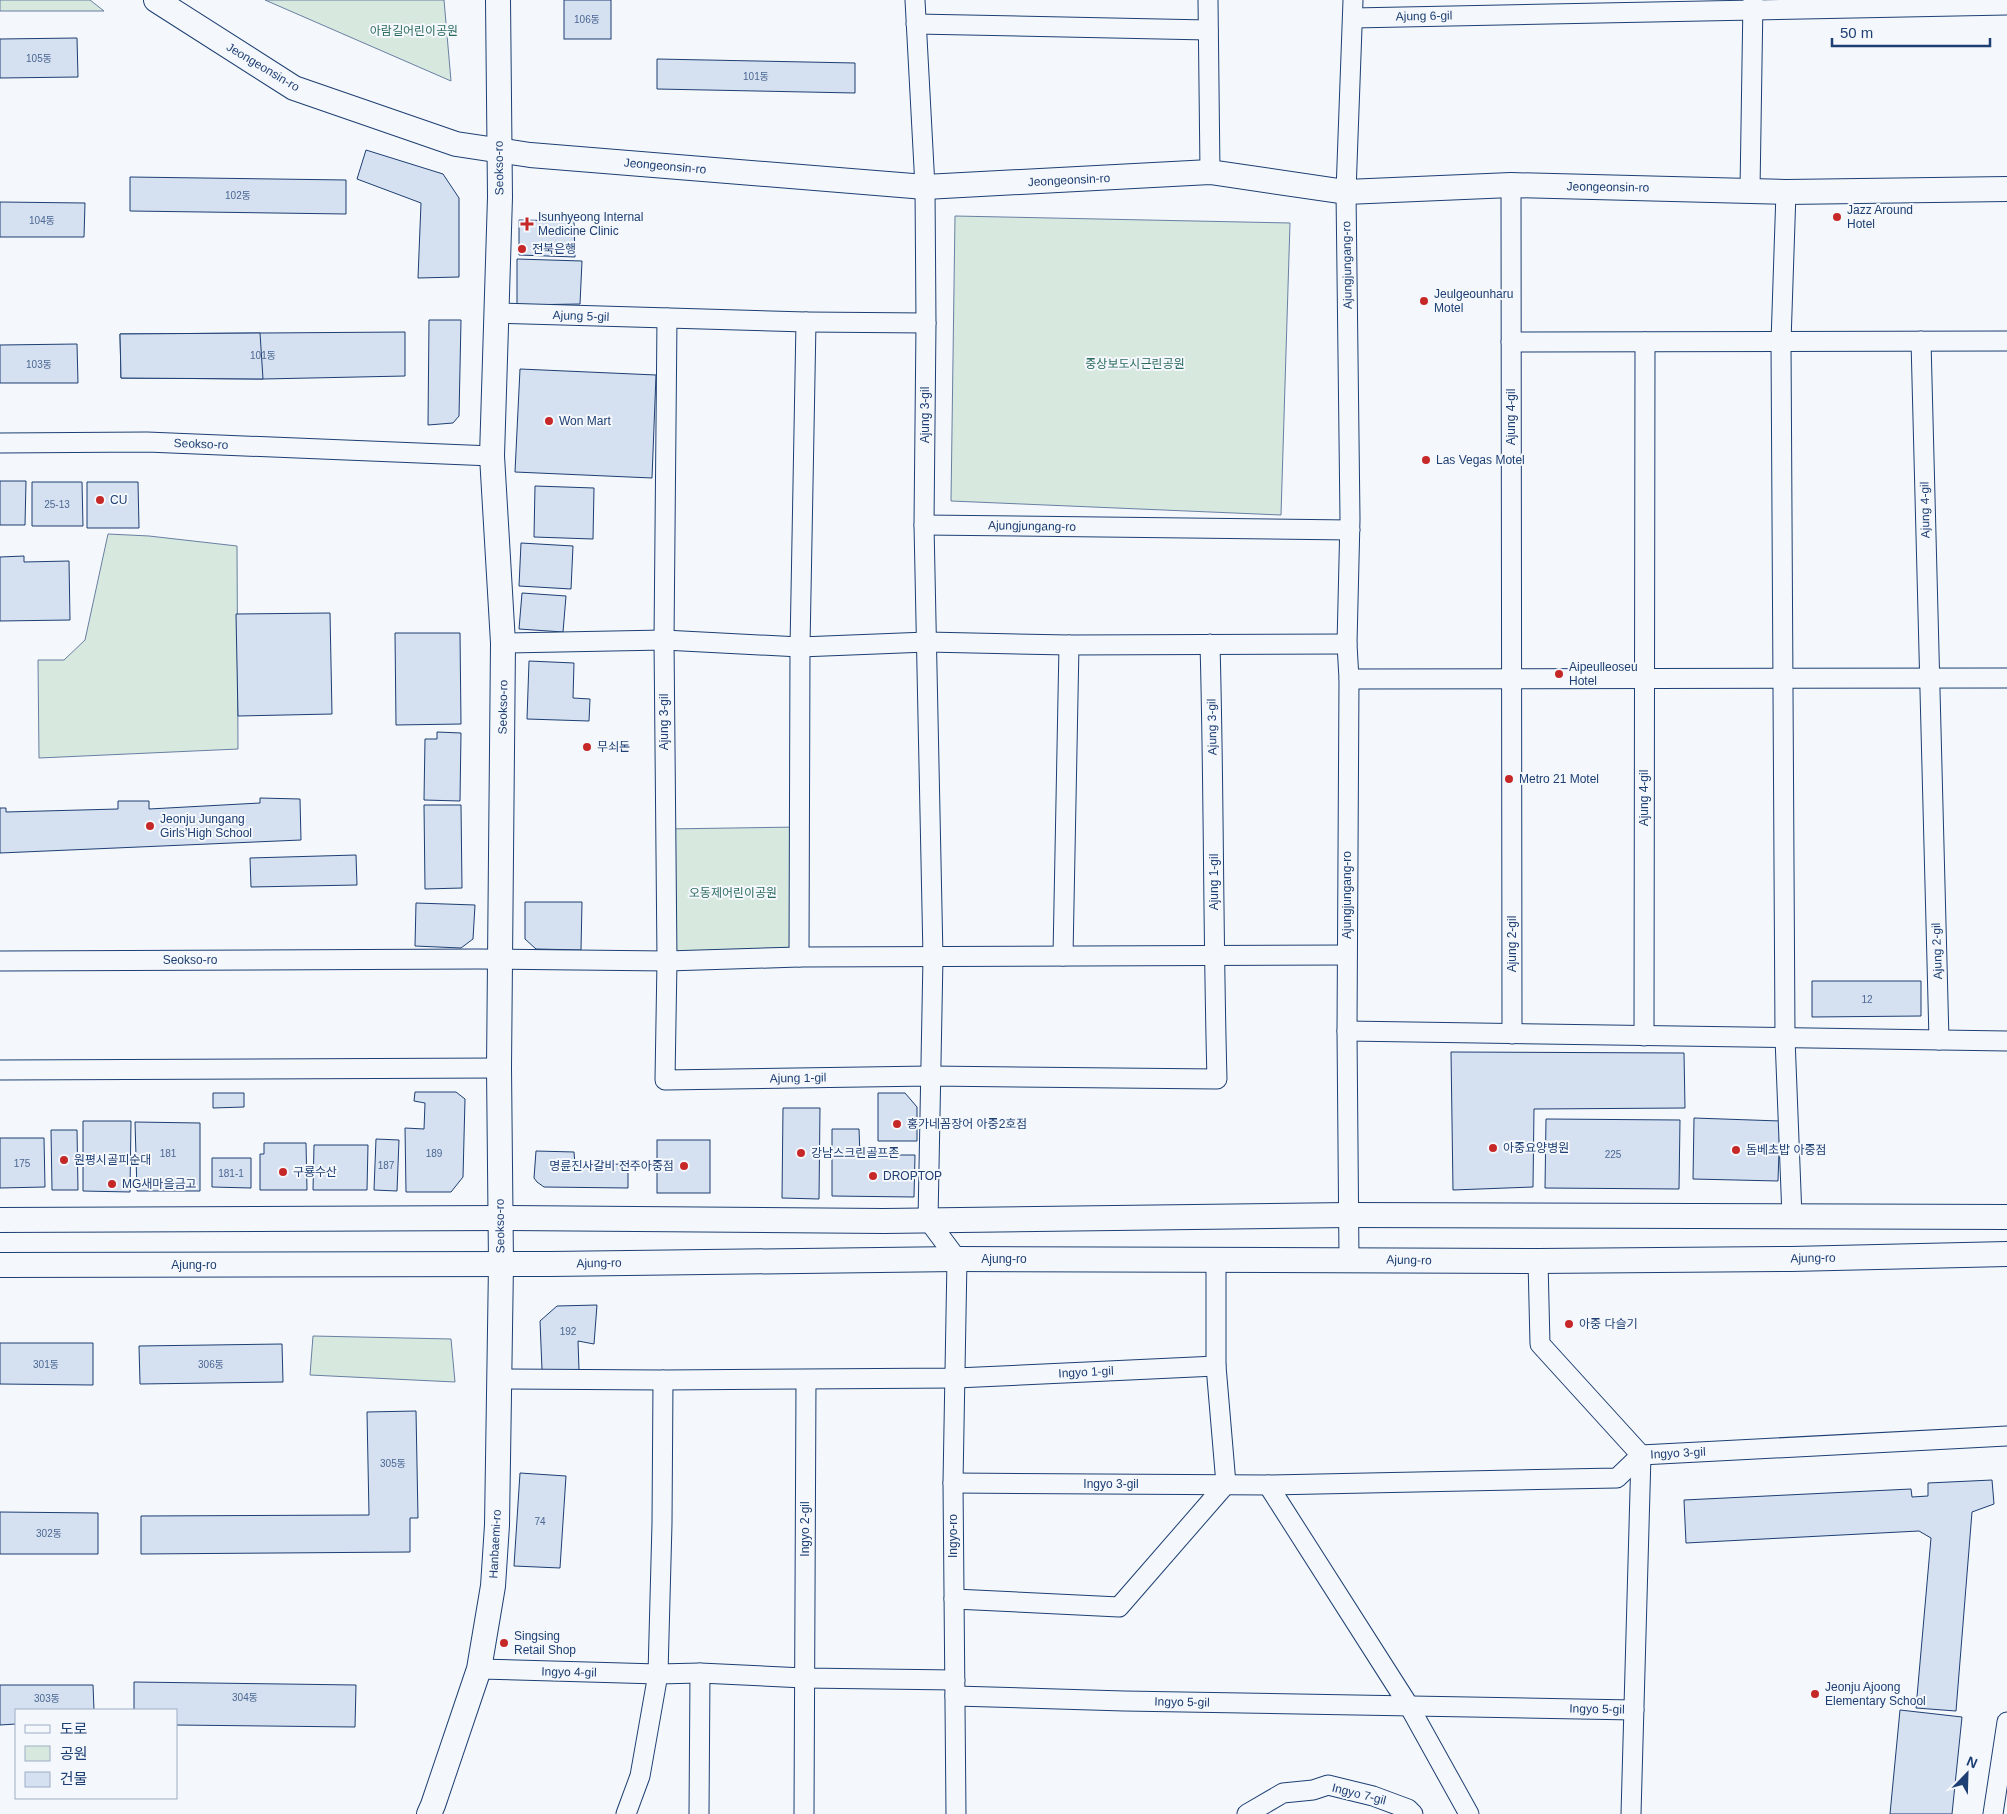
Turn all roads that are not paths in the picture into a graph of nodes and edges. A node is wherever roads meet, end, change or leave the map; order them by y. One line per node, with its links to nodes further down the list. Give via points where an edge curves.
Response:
1 (156, 0): 14 (street, Jeongeonsin-ro, via 294,88 456,144)
2 (498, 0): 14 (street, Seokso-ro)
3 (915, 0): 12 (street, Ajung 3-gil)
4 (1208, 0): 13 (street)
5 (1960, 3): 6 (street, Ajung 6-gil); 8 (street, Ajung 6-gil)
6 (1860, 4): 7 (street, Ajung 6-gil)
7 (1753, 5): 9 (street, Ajung 6-gil); 19 (street)
8 (2007, 5)
9 (1626, 6): 10 (street, Ajung 6-gil)
10 (1495, 7): 11 (street, Ajung 6-gil)
11 (1353, 9): 20 (street, Ajungjungang-ro)
12 (916, 24): 13 (street); 17 (street, Ajung 3-gil)
13 (1208, 30): 15 (street)
14 (499, 151): 17 (street, Jeongeonsin-ro); 22 (street, Seokso-ro)
15 (1210, 172): 17 (street, Jeongeonsin-ro); 20 (street, Jeongeonsin-ro)
16 (1511, 185): 19 (street, Jeongeonsin-ro); 20 (street, Jeongeonsin-ro); 28 (street, Ajung 4-gil)
17 (925, 187): 25 (street, Ajung 3-gil)
18 (2007, 189): 21 (street, Jeongeonsin-ro)
19 (1750, 190): 21 (street, Jeongeonsin-ro)
20 (1346, 192): 34 (street, Ajungjungang-ro)
21 (1786, 192): 30 (street)
22 (495, 313): 23 (street, Ajung 5-gil); 32 (street, Seokso-ro)
23 (668, 318): 24 (street, Ajung 5-gil); 35 (street, Ajung 3-gil)
24 (806, 322): 25 (street, Ajung 5-gil); 41 (street)
25 (926, 323): 33 (street, Ajung 3-gil)
26 (1921, 341): 27 (street); 30 (street); 43 (street, Ajung 4-gil)
27 (2007, 341)
28 (1512, 342): 29 (street); 46 (street, Ajung 4-gil)
29 (1645, 342): 30 (street); 47 (street, Ajung 4-gil)
30 (1781, 342): 42 (street)
31 (0, 443): 32 (street, Seokso-ro, via 147,442)
32 (492, 456): 37 (street, Seokso-ro)
33 (924, 526): 34 (street, Ajungjungang-ro); 36 (street, Ajung 3-gil)
34 (1350, 530): 39 (street, Ajungjungang-ro)
35 (664, 640): 37 (street); 41 (street); 48 (street, Ajung 3-gil)
36 (926, 642): 40 (street); 41 (street); 56 (street, Ajung 3-gil)
37 (503, 643): 57 (street, Seokso-ro)
38 (1210, 644): 39 (street); 40 (street); 49 (street, Ajung 3-gil)
39 (1347, 644): 45 (street, Ajungjungang-ro)
40 (1069, 645): 54 (street)
41 (800, 647): 55 (street)
42 (1783, 678): 43 (street); 47 (street); 63 (street)
43 (1929, 678): 44 (street); 51 (street, Ajung 4-gil)
44 (2007, 678)
45 (1349, 679): 46 (street); 53 (street, Ajungjungang-ro)
46 (1512, 679): 47 (street); 50 (street, Ajung 4-gil)
47 (1644, 679): 62 (street, Ajung 4-gil)
48 (664, 804): 59 (street, Ajung 1-gil)
49 (1214, 809): 52 (street, Ajung 1-gil)
50 (1512, 854): 61 (street, Ajung 2-gil)
51 (1934, 863): 64 (street, Ajung 2-gil)
52 (1214, 955): 53 (street); 54 (street); 68 (street, Ajung 1-gil, via 1217,1079)
53 (1347, 955): 60 (street, Ajungjungang-ro)
54 (1063, 956): 56 (street)
55 (799, 957): 56 (street); 59 (street)
56 (933, 957): 68 (street)
57 (499, 959): 58 (street, Seokso-ro); 59 (street); 66 (street, Seokso-ro)
58 (0, 961)
59 (667, 961): 68 (street, Ajung 1-gil, via 665,1080)
60 (1347, 1031): 61 (street); 69 (street, Ajungjungang-ro)
61 (1512, 1034): 62 (street)
62 (1644, 1036): 63 (street)
63 (1784, 1038): 64 (street); 70 (street)
64 (1939, 1040): 65 (street)
65 (2007, 1041)
66 (499, 1068): 67 (street); 72 (street, Seokso-ro)
67 (0, 1070)
68 (930, 1076): 74 (street)
69 (1349, 1214): 70 (street); 74 (street); 77 (street, Ajungjungang-ro)
70 (1792, 1217): 71 (street)
71 (2007, 1217)
72 (500, 1218): 73 (street); 74 (street); 80 (street, Seokso-ro)
73 (0, 1220)
74 (928, 1220): 76 (street)
75 (2007, 1254): 79 (street, Ajung-ro)
76 (957, 1259): 78 (street, Ajung-ro); 80 (street, Ajung-ro); 83 (street, Ingyo-ro)
77 (1349, 1259): 78 (street, Ajung-ro); 79 (street, Ajung-ro)
78 (1216, 1260): 82 (street)
79 (1538, 1261): 88 (street, via 1540,1344)
80 (501, 1264): 81 (street, Ajung-ro); 84 (street, Hanbaemi-ro)
81 (0, 1265)
82 (1216, 1366): 83 (street, Ingyo 1-gil); 90 (street)
83 (956, 1378): 86 (street); 89 (street, Ingyo-ro)
84 (500, 1379): 85 (street); 93 (street, Hanbaemi-ro, via 494,1577)
85 (663, 1380): 86 (street); 95 (street)
86 (806, 1380): 96 (street, Ingyo 2-gil)
87 (2007, 1436): 88 (street, Ingyo 3-gil)
88 (1641, 1455): 91 (street, Ingyo 3-gil, via 1617,1478); 99 (street)
89 (953, 1483): 90 (street, Ingyo 3-gil); 92 (street, Ingyo-ro)
90 (1226, 1484): 91 (street, Ingyo 3-gil); 92 (street, via 1119,1608)
91 (1268, 1485): 98 (street)
92 (954, 1599): 97 (street, Ingyo-ro)
93 (480, 1669): 95 (street, Ingyo 4-gil); 101 (street, Hanbaemi-ro)
94 (700, 1673): 95 (street, Ingyo 4-gil); 96 (street, Ingyo 4-gil); 103 (street)
95 (658, 1674): 102 (street, via 640,1776)
96 (804, 1678): 97 (street, Ingyo 4-gil); 104 (street)
97 (955, 1688): 98 (street, Ingyo 5-gil); 105 (street, Ingyo-ro)
98 (1410, 1706): 99 (street, Ingyo 5-gil); 108 (street)
99 (1634, 1710): 109 (street)
100 (2007, 1722): 110 (street)
101 (429, 1814)
102 (626, 1814)
103 (699, 1814)
104 (804, 1814)
105 (956, 1814)
106 (1247, 1814): 107 (street, Ingyo 7-gil, via 1283,1793 1328,1785 1373,1796)
107 (1413, 1814)
108 (1470, 1814)
109 (1631, 1814)
110 (1993, 1814)

